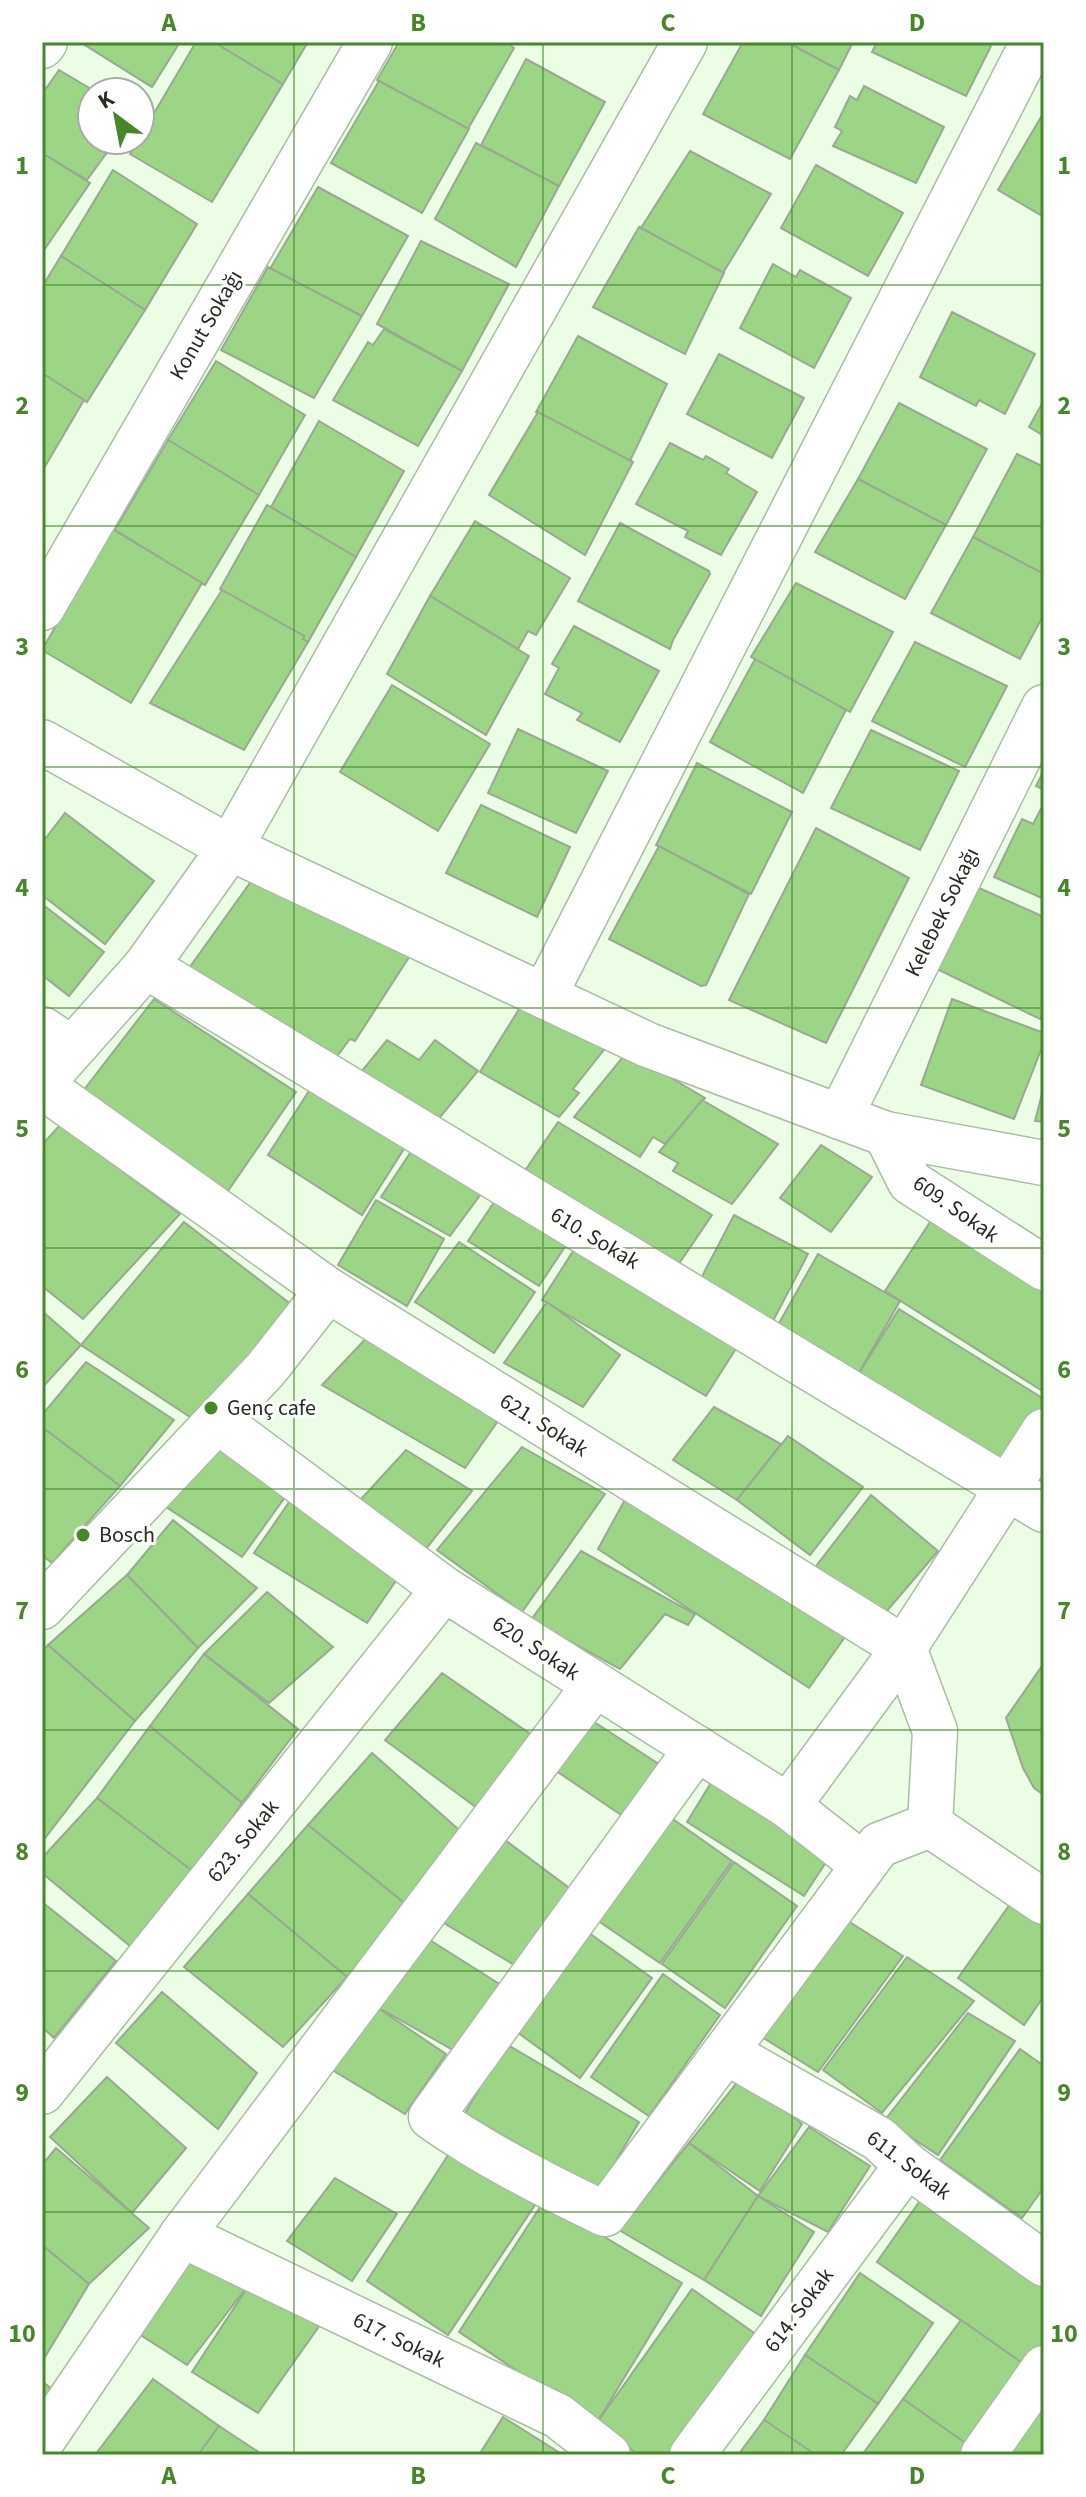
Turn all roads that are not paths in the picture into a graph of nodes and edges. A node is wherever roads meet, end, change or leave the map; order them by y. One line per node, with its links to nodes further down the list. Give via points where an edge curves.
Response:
1 (370, 42): 4 (street, Konut Sokağı)
2 (685, 42): 7 (street)
3 (1033, 42): 9 (street)
4 (42, 608)
5 (1044, 707): 12 (street, Kelebek Sokağı)
6 (42, 742): 7 (street)
7 (230, 848): 8 (street); 9 (street)
8 (146, 966): 10 (street); 19 (street, 610. Sokak)
9 (544, 996): 12 (street, via 648,1045)
10 (57, 1038): 11 (street)
11 (42, 1085): 16 (street, 621. Sokak)
12 (840, 1117): 13 (street)
13 (886, 1134): 14 (street); 15 (street, 609. Sokak, via 910,1182)
14 (1044, 1163)
15 (1044, 1268)
16 (328, 1290): 17 (street); 23 (street, 621. Sokak)
17 (218, 1421): 21 (street, 620. Sokak); 22 (street)
18 (1044, 1431): 19 (street)
19 (1007, 1487): 20 (street, 610. Sokak); 23 (street)
20 (1044, 1510)
21 (444, 1589): 24 (street, 620. Sokak); 31 (street, 623. Sokak)
22 (42, 1607)
23 (904, 1648): 26 (street); 27 (street, via 935,1731)
24 (594, 1686): 25 (street, 620. Sokak); 33 (street)
25 (697, 1748): 26 (street, 620. Sokak); 30 (street, via 431,2117 605,2214)
26 (788, 1806): 28 (street, 620. Sokak)
27 (930, 1825): 28 (street, via 879,1845); 29 (street)
28 (862, 1864): 30 (street)
29 (1044, 1902)
30 (726, 2052): 32 (street, 611. Sokak, via 879,2139)
31 (42, 2092)
32 (907, 2165): 34 (street, 611. Sokak); 38 (street, 614. Sokak)
33 (182, 2235): 36 (street); 37 (street, 617. Sokak, via 558,2416)
34 (1044, 2264)
35 (1044, 2368): 39 (street)
36 (42, 2441)
37 (608, 2455)
38 (692, 2455)
39 (983, 2455)

